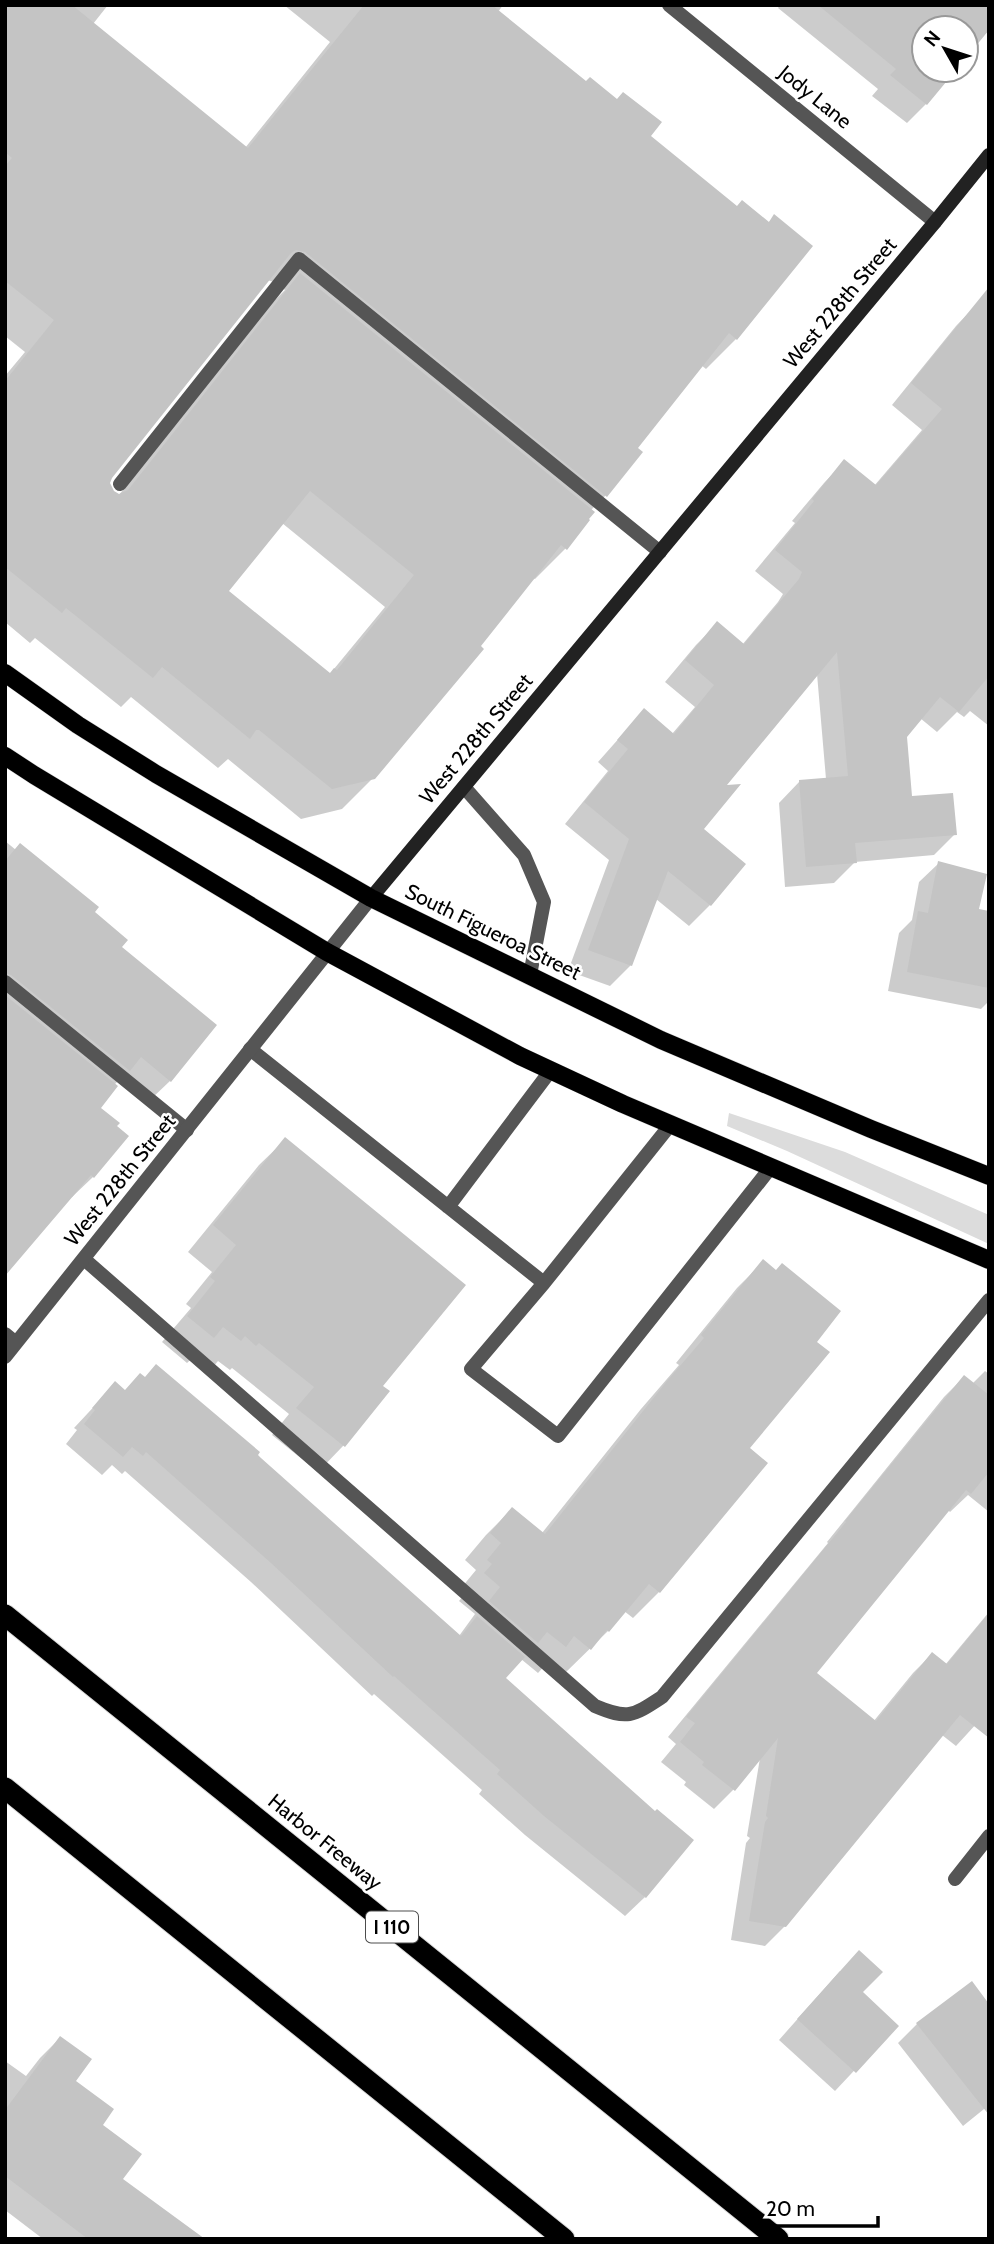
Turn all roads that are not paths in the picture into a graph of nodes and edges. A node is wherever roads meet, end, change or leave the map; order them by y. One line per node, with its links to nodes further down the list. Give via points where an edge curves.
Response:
1 (669, 5): 3 (street, Jody Lane)
2 (989, 155): 3 (street, West 228th Street)
3 (935, 222): 5 (street, West 228th Street)
4 (120, 484): 5 (street, via 299,259)
5 (660, 552): 8 (street, West 228th Street)
6 (5, 673): 9 (main road, South Figueroa Street, via 156,775)
7 (5, 756): 10 (main road)
8 (464, 786): 9 (street, West 228th Street); 11 (street, via 524,855 544,902)
9 (371, 898): 10 (street, West 228th Street); 11 (main road, South Figueroa Street)
10 (327, 952): 13 (street, West 228th Street); 14 (main road)
11 (530, 975): 18 (main road, South Figueroa Street, via 661,1040)
12 (5, 982): 16 (street)
13 (250, 1049): 16 (street, West 228th Street); 19 (street)
14 (551, 1070): 15 (main road); 19 (street)
15 (671, 1124): 17 (main road); 22 (street)
16 (187, 1130): 20 (street, West 228th Street)
17 (772, 1166): 21 (main road); 22 (street, via 558,1436 471,1368)
18 (989, 1176)
19 (448, 1207): 22 (street)
20 (84, 1259): 23 (street, via 595,1706 615,1714 636,1714 662,1697); 24 (street, West 228th Street)
21 (989, 1260)
22 (544, 1283)
23 (989, 1300)
24 (11, 1339): 25 (street, West 228th Street)
25 (5, 1357)
26 (5, 1615): 31 (highway, Harbor Freeway / I 110)
27 (5, 1788): 30 (highway)
28 (989, 1836): 29 (street)
29 (955, 1879)
30 (564, 2239)
31 (778, 2239)

